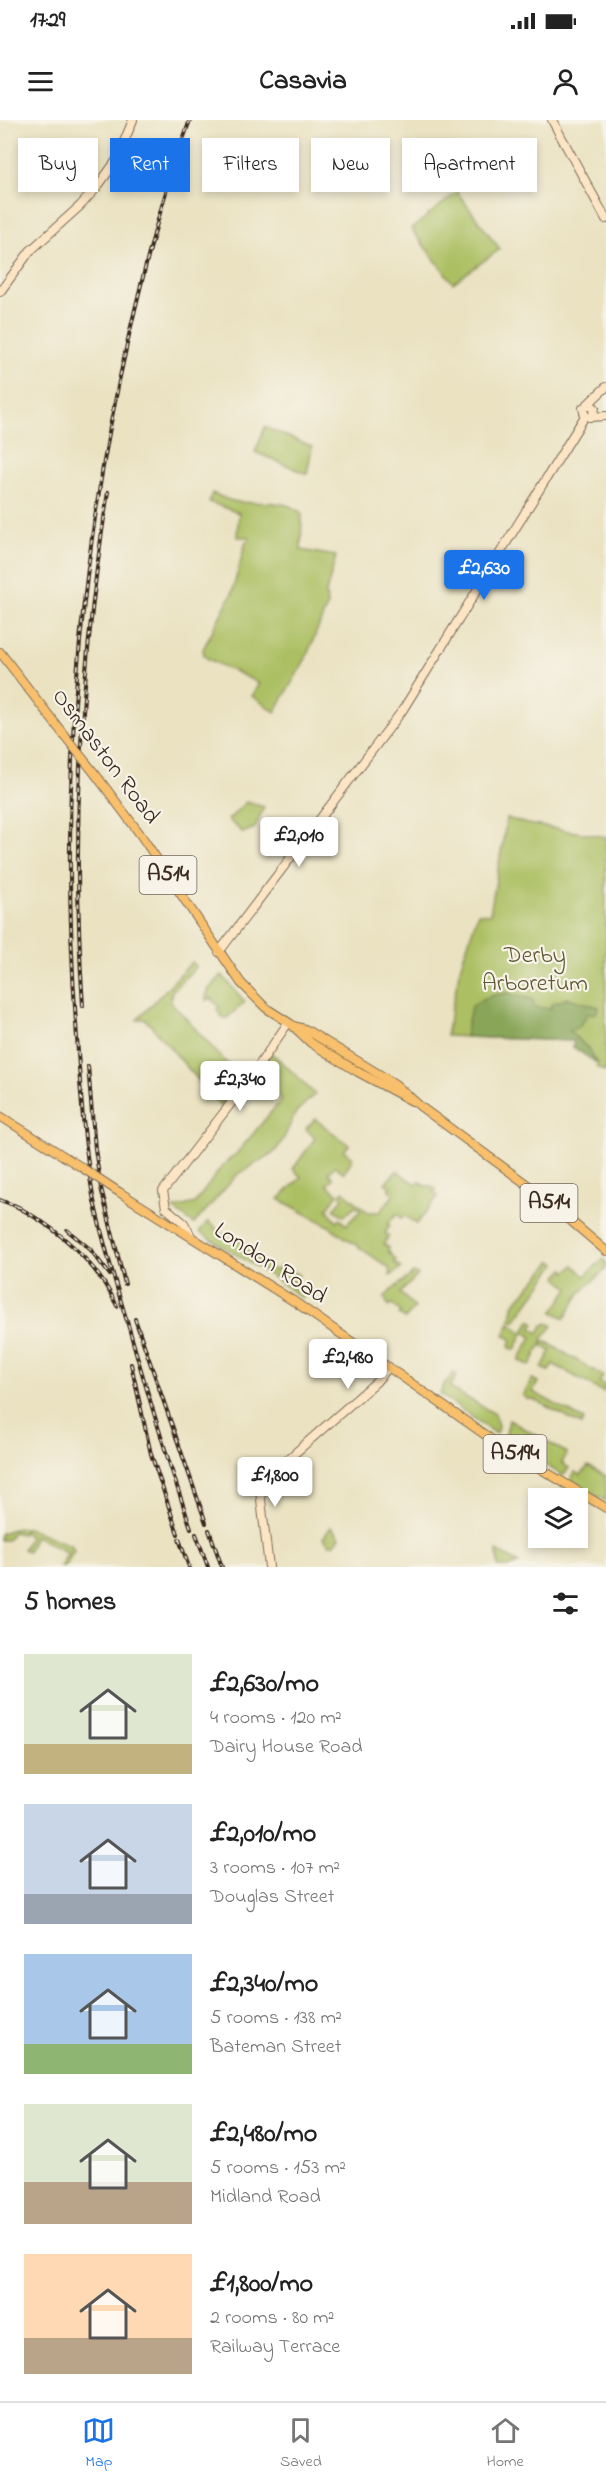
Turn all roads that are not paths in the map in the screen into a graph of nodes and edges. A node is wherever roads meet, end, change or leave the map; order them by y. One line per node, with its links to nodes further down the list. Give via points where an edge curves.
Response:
1 (133, 120): 4 (street, via 116,161 98,186 30,251)
2 (552, 120): 3 (street)
3 (606, 219)
4 (0, 292)
5 (604, 389): 6 (street)
6 (591, 410): 7 (street); 9 (street, via 408,702)
7 (606, 415)
8 (0, 652): 9 (main road, Osmaston Road / A514, bridge, via 141,834)
9 (219, 952): 10 (main road, Osmaston Road / A514, via 266,1008)
10 (290, 1024): 12 (street, via 163,1191 164,1204 184,1223); 13 (main road, Osmaston Road / A514, via 305,1029 392,1083 536,1191)
11 (0, 1116): 12 (main road, London Road / A5194, bridge)
12 (191, 1236): 14 (main road, London Road / A5194)
13 (606, 1251)
14 (389, 1367): 15 (main road, London Road / A5194, via 494,1441); 16 (street, via 261,1485)
15 (606, 1508)
16 (269, 1567)

